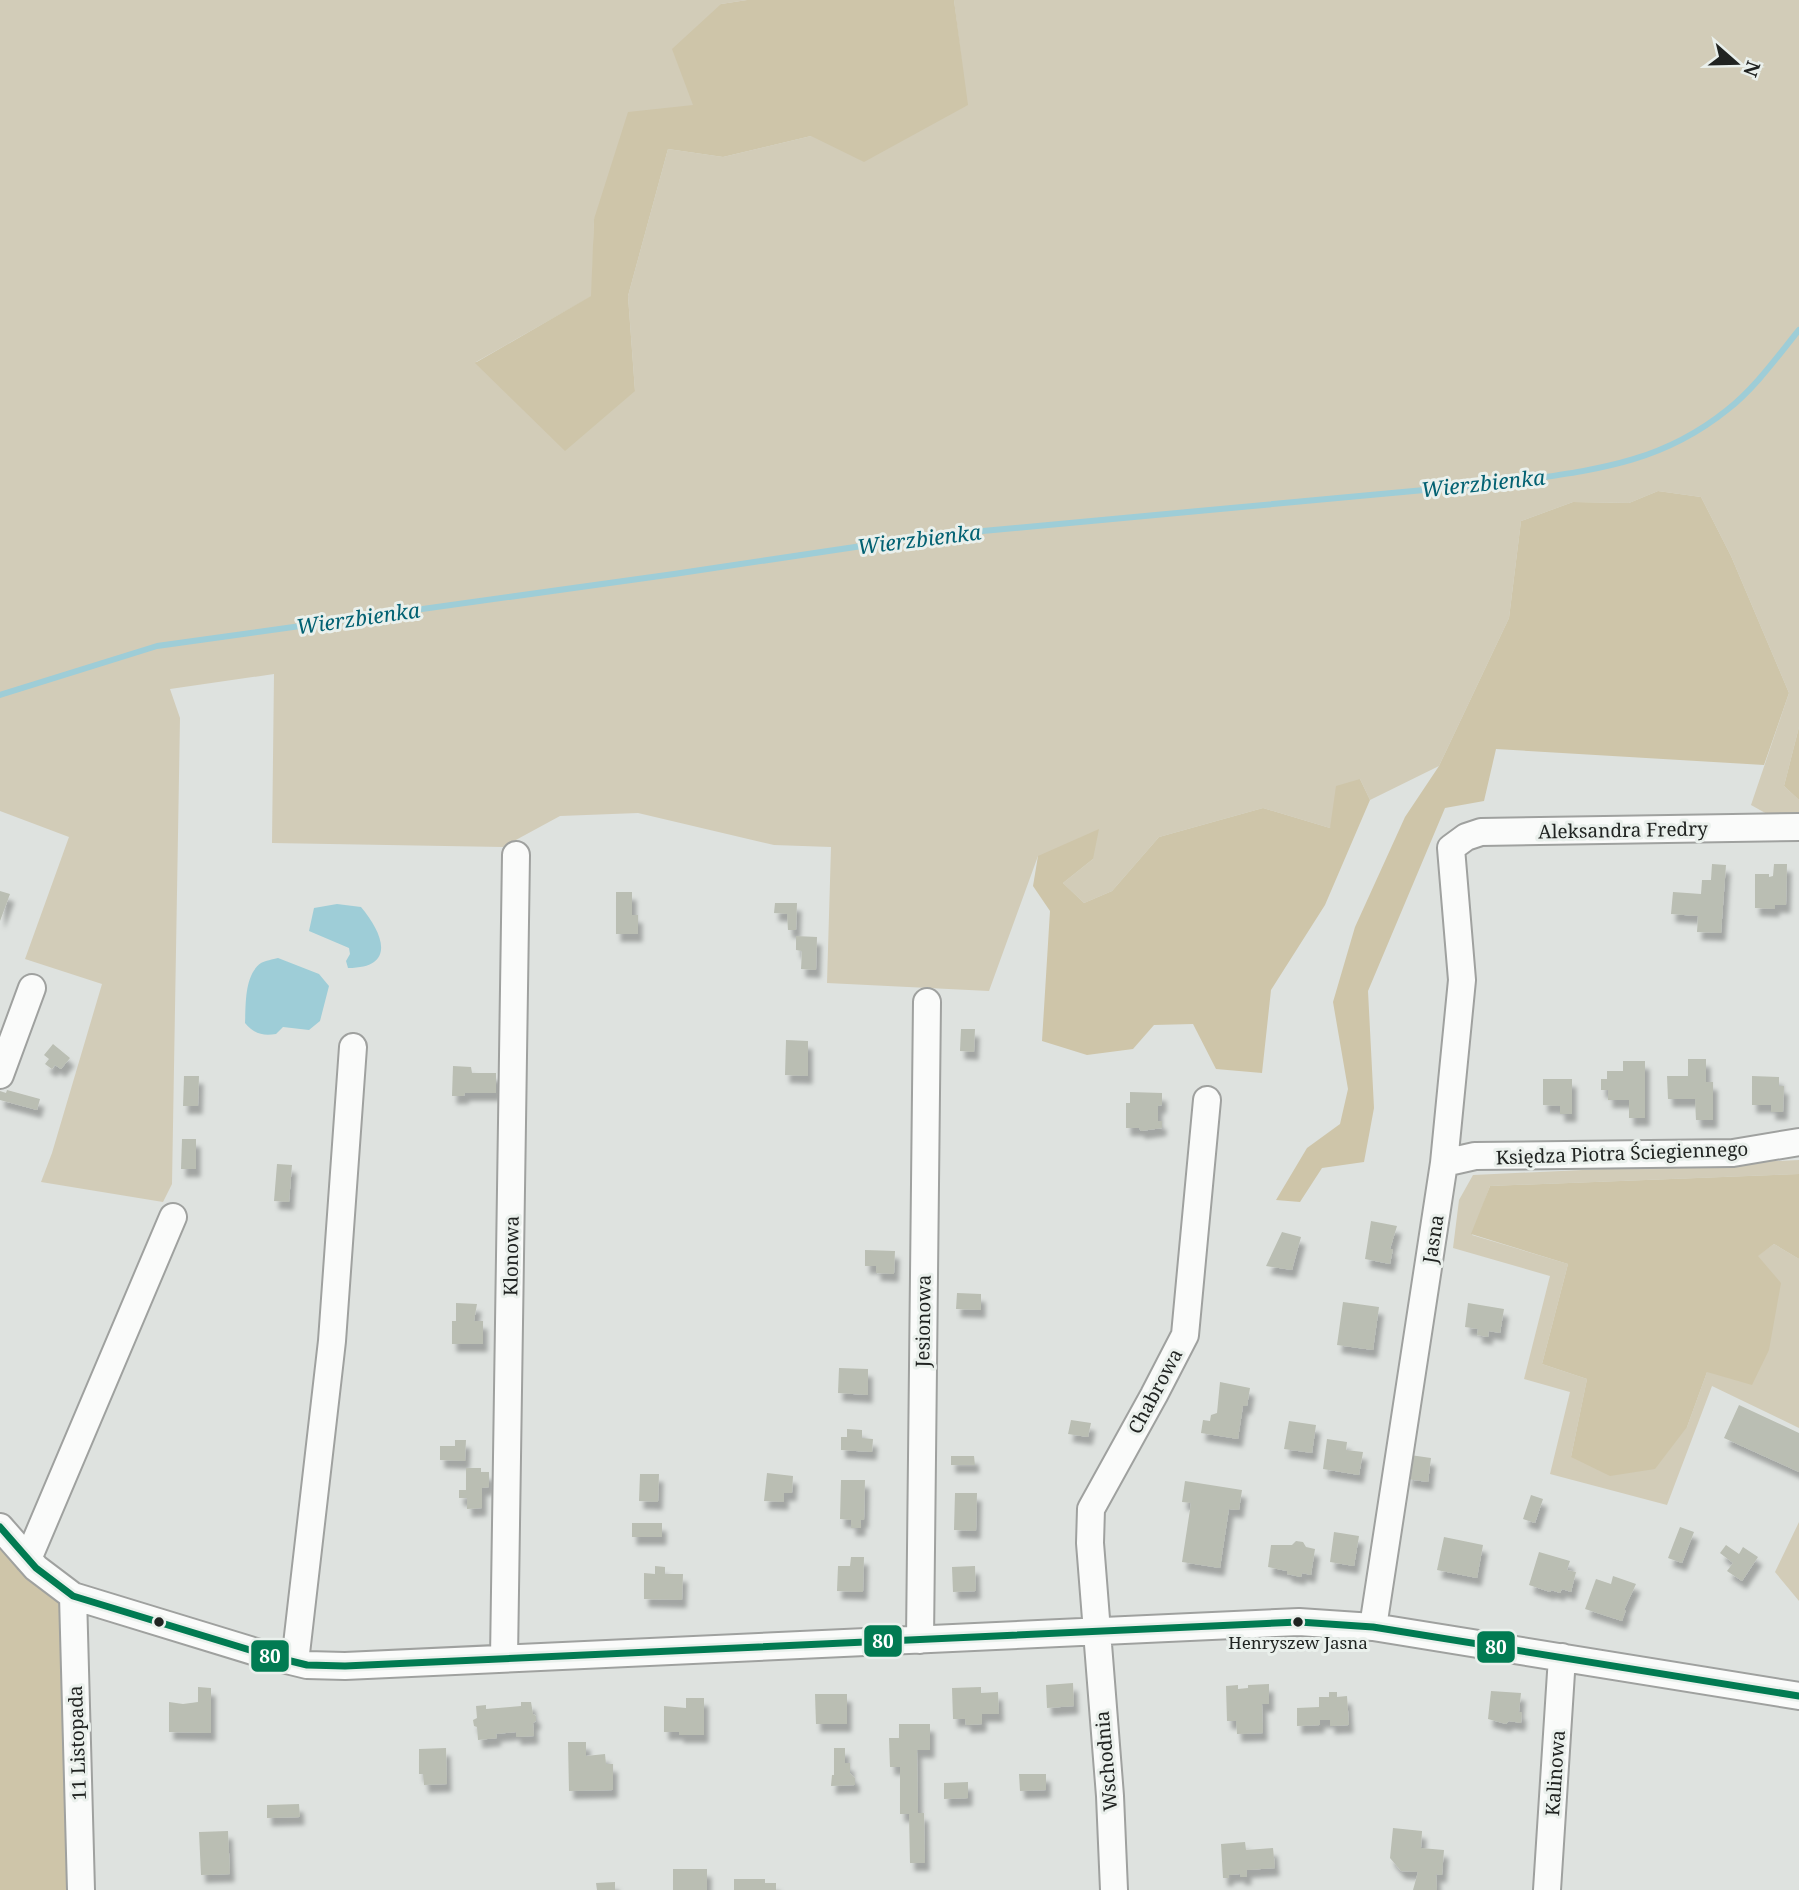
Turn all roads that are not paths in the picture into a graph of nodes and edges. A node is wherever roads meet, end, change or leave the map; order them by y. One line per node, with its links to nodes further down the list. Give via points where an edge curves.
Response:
1 (1799, 827): 2 (street, Aleksandra Fredry, via 1481,832)
2 (1451, 848): 10 (street, Jasna, via 1462,980)
3 (516, 855): 19 (street, Klonowa)
4 (32, 988): 7 (street)
5 (927, 1002): 17 (street, Jesionowa)
6 (353, 1047): 20 (street, via 332,1341)
7 (0, 1075)
8 (1207, 1100): 16 (street, Chabrowa, via 1185,1335 1091,1509)
9 (1799, 1142): 10 (street, Księdza Piotra Ściegiennego, via 1733,1153 1475,1156)
10 (1444, 1163): 15 (street, Jasna)
11 (173, 1217): 13 (street)
12 (0, 1527): 13 (street)
13 (28, 1559): 14 (street)
14 (72, 1596): 20 (street); 22 (street, 11 Listopada)
15 (1373, 1627): 16 (street, via 1288,1622); 18 (street)
16 (1096, 1632): 17 (street); 23 (street, Wschodnia)
17 (920, 1640): 19 (street)
18 (1562, 1657): 21 (street); 24 (street, Kalinowa)
19 (505, 1658): 20 (street, via 345,1665)
20 (295, 1662)
21 (1799, 1696)
22 (81, 1890)
23 (1114, 1890)
24 (1547, 1890)

